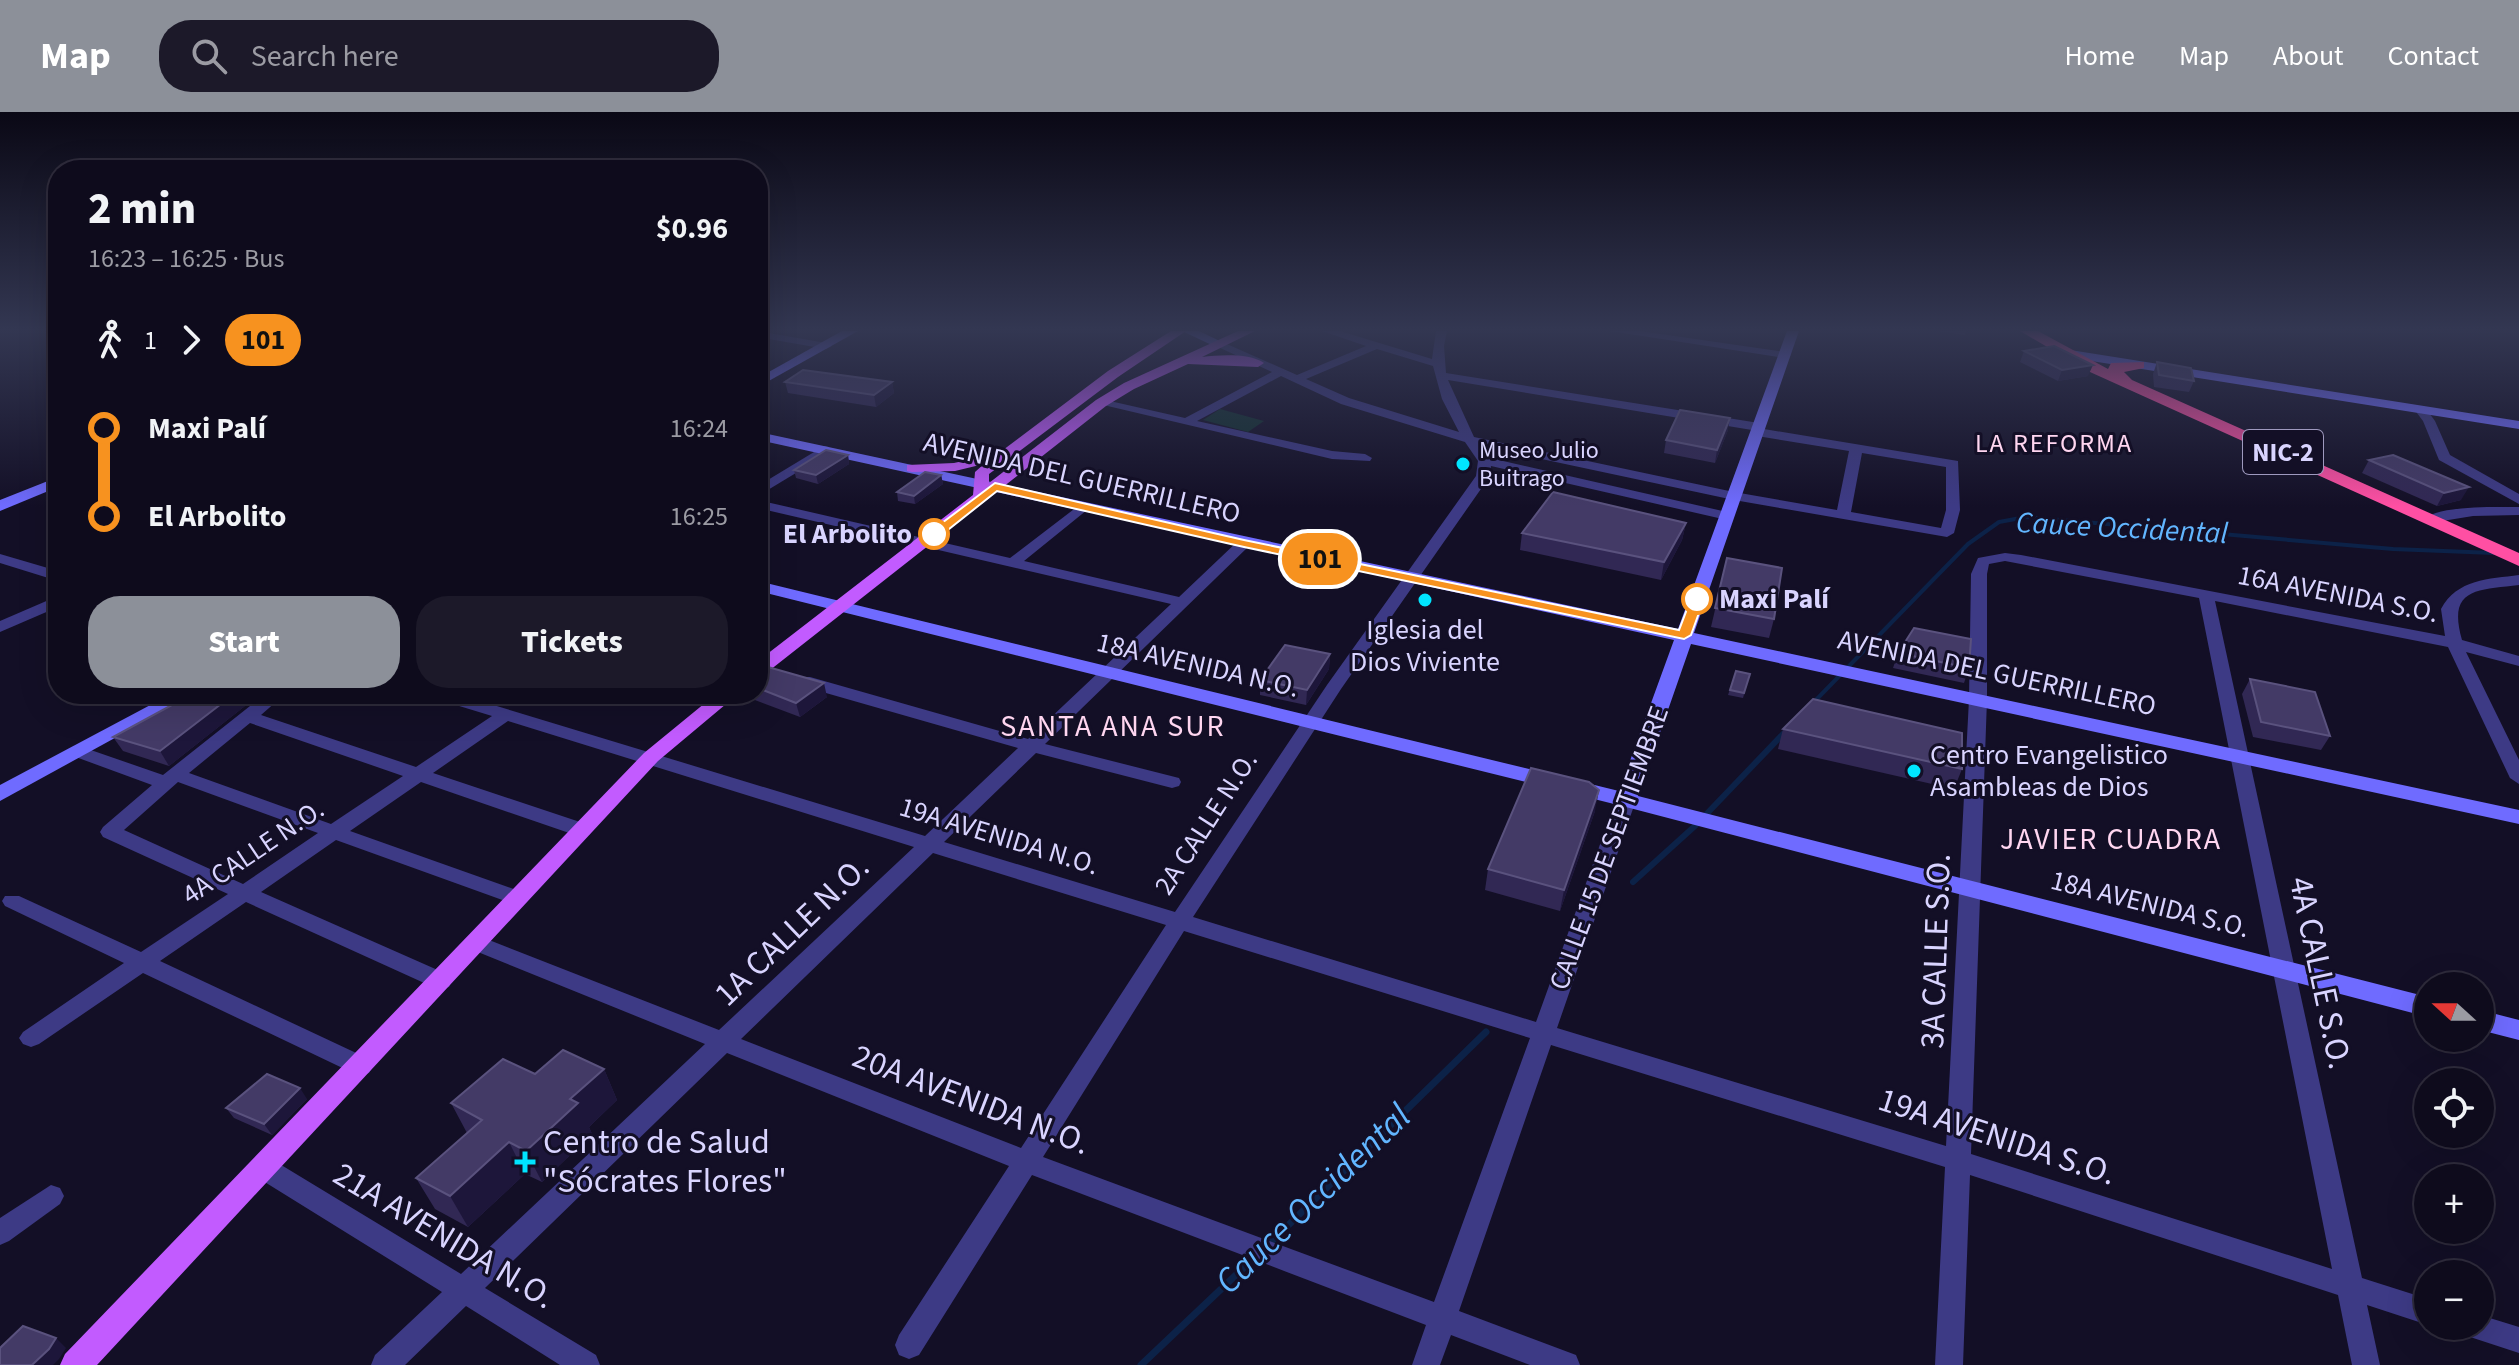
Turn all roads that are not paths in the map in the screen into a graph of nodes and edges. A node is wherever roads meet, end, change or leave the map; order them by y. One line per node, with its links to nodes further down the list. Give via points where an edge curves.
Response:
1 (1092, 389): 17 (main road)
2 (1127, 389): 10 (main road)
3 (1246, 389): 12 (street)
4 (1319, 389): 16 (street)
5 (1447, 389): 16 (street)
6 (1543, 389): 14 (street)
7 (1773, 389): 14 (street, CALLE 15 DE SEPTIEMBRE)
8 (2141, 389): 34 (highway, NIC-2)
9 (2295, 389): 11 (street)
10 (1101, 403): 12 (street); 25 (main road)
11 (2420, 409): 13 (street); 27 (street, via 2444,457)
12 (1187, 422): 20 (street)
13 (2519, 425)
14 (1758, 430): 18 (street); 26 (street, CALLE 15 DE SEPTIEMBRE)
15 (768, 438): 19 (street, AVENIDA DEL GUERRILLERO)
16 (1467, 439): 21 (street); 26 (street)
17 (1013, 448): 22 (main road, via 955,467); 25 (main road, via 982,472)
18 (1856, 448): 32 (street); 32 (street, via 1953,464 1953,510 1947,533)
19 (824, 450): 22 (street, AVENIDA DEL GUERRILLERO); 24 (street)
20 (1365, 458)
21 (1485, 461): 33 (street); 42 (street, 2A CALLE N.O., via 1483,476)
22 (912, 468): 25 (street, AVENIDA DEL GUERRILLERO)
23 (48, 486): 28 (street)
24 (768, 486)
25 (985, 490): 30 (street, AVENIDA DEL GUERRILLERO); 35 (main road)
26 (1734, 496): 32 (street); 33 (street, CALLE 15 DE SEPTIEMBRE)
27 (2519, 500)
28 (0, 506)
29 (768, 506): 35 (street)
30 (1082, 507): 36 (street, AVENIDA DEL GUERRILLERO); 40 (street)
31 (2519, 511): 34 (street)
32 (1843, 515)
33 (1727, 516): 50 (street, CALLE 15 DE SEPTIEMBRE)
34 (2430, 519): 38 (highway, NIC-2)
35 (924, 543): 40 (street); 48 (main road)
36 (1244, 543): 42 (street, AVENIDA DEL GUERRILLERO); 46 (street, 1A CALLE N.O.)
37 (2005, 557): 45 (street, 16A AVENIDA S.O.); 55 (street, 3A CALLE S.O., via 1980,566)
38 (2512, 557)
39 (0, 558): 41 (street)
40 (1013, 563): 46 (street)
41 (48, 573)
42 (1408, 578): 50 (street, AVENIDA DEL GUERRILLERO); 62 (street, 2A CALLE N.O.)
43 (2519, 580): 51 (street, via 2482,585 2455,600 2448,614)
44 (768, 588): 48 (street, 18A AVENIDA N.O.)
45 (2206, 595): 51 (street, 16A AVENIDA S.O.); 65 (street, 4A CALLE S.O.)
46 (1182, 602): 54 (street, 1A CALLE N.O.)
47 (48, 605): 49 (street)
48 (840, 606): 53 (main road); 54 (street, 18A AVENIDA N.O.)
49 (0, 627)
50 (1684, 635): 55 (street, AVENIDA DEL GUERRILLERO); 72 (street, CALLE 15 DE SEPTIEMBRE)
51 (2453, 643): 52 (street, 16A AVENIDA S.O.); 68 (street)
52 (2519, 661)
53 (771, 672): 63 (street)
54 (1108, 673): 62 (street, 18A AVENIDA N.O.); 63 (street, 1A CALLE N.O.)
55 (1978, 699): 65 (street, AVENIDA DEL GUERRILLERO); 77 (street, 3A CALLE S.O.)
56 (167, 704): 64 (street)
57 (262, 704): 61 (street)
58 (473, 704): 60 (street, 19A AVENIDA N.O.)
59 (716, 704): 66 (main road)
60 (507, 714): 66 (street, 19A AVENIDA N.O.); 67 (street, 4A CALLE N.O.)
61 (246, 716): 67 (street); 69 (street)
62 (1311, 721): 72 (street, 18A AVENIDA N.O.); 81 (street, 2A CALLE N.O.)
63 (1032, 746): 70 (street); 76 (street, 1A CALLE N.O.)
64 (79, 752): 69 (street); 71 (street)
65 (2241, 754): 73 (street, AVENIDA DEL GUERRILLERO); 84 (street, 4A CALLE S.O.)
66 (651, 757): 74 (main road); 76 (street, 19A AVENIDA N.O.)
67 (417, 774): 74 (street); 75 (street, 4A CALLE N.O.)
68 (2519, 778)
69 (170, 779): 75 (street); 78 (street, via 110,832)
70 (1172, 782)
71 (0, 794)
72 (1626, 800): 77 (street, 18A AVENIDA S.O.); 89 (street, CALLE 15 DE SEPTIEMBRE)
73 (2519, 817)
74 (582, 830): 79 (main road)
75 (332, 832): 78 (street, 4A CALLE N.O.); 79 (street)
76 (930, 844): 81 (street, 19A AVENIDA N.O.); 91 (street, 1A CALLE N.O.)
77 (1970, 889): 84 (street, 18A AVENIDA S.O.); 93 (street, 3A CALLE S.O.)
78 (243, 893): 83 (street, 4A CALLE N.O.); 85 (street)
79 (518, 898): 82 (main road)
80 (12, 901): 83 (street)
81 (1180, 921): 89 (street, 19A AVENIDA N.O.); 94 (street, 2A CALLE N.O.)
82 (476, 943): 85 (main road); 91 (street, 20A AVENIDA N.O.)
83 (142, 962): 90 (street, 4A CALLE N.O.); 92 (street)
84 (2284, 970): 86 (street, 18A AVENIDA S.O.); 98 (street, 4A CALLE S.O.)
85 (441, 981): 92 (main road)
86 (2414, 1003)
87 (2494, 1024): 88 (street)
88 (2519, 1030)
89 (1543, 1034): 93 (street, 19A AVENIDA S.O.); 101 (street, CALLE 15 DE SEPTIEMBRE)
90 (31, 1038)
91 (723, 1042): 94 (street, 20A AVENIDA N.O.); 99 (street, 1A CALLE N.O.)
92 (361, 1066): 95 (main road)
93 (1960, 1161): 98 (street, 19A AVENIDA S.O.); 110 (street, 3A CALLE S.O.)
94 (1027, 1162): 101 (street, 20A AVENIDA N.O.); 104 (street, 2A CALLE N.O.)
95 (264, 1168): 99 (street, 21A AVENIDA N.O.); 105 (main road)
96 (51, 1196): 97 (street)
97 (0, 1233)
98 (2350, 1288): 100 (street, 19A AVENIDA S.O.); 111 (street, 4A CALLE S.O.)
99 (463, 1290): 106 (street, 1A CALLE N.O.); 107 (street, 21A AVENIDA N.O.)
100 (2414, 1308)
101 (1442, 1318): 108 (street, CALLE 15 DE SEPTIEMBRE); 109 (street, 20A AVENIDA N.O.)
102 (2494, 1332): 103 (street)
103 (2519, 1340)
104 (909, 1345)
105 (76, 1365)
106 (385, 1365)
107 (586, 1365)
108 (1426, 1365)
109 (1566, 1365)
110 (1949, 1365)
111 (2366, 1365)

